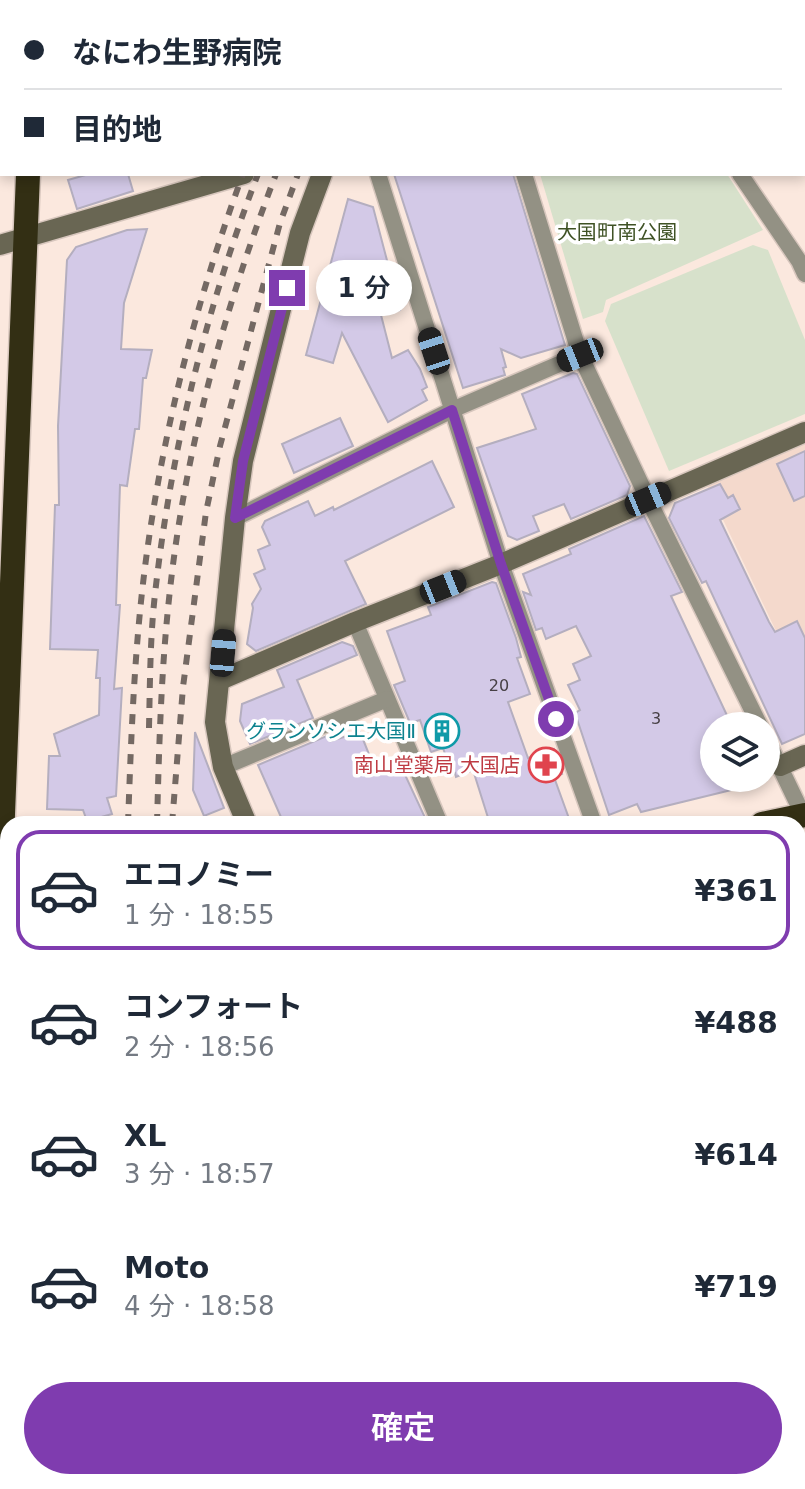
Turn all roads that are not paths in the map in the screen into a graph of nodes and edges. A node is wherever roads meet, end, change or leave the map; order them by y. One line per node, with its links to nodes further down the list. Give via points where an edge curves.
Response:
1 (28, 176): 8 (highway)
2 (231, 176): 7 (street)
3 (321, 176): 16 (street, via 300,233 243,461)
4 (379, 176): 12 (street)
5 (525, 176): 11 (street)
6 (741, 176): 10 (street)
7 (198, 181): 8 (street)
8 (25, 239): 9 (street); 15 (highway)
9 (0, 245)
10 (803, 264)
11 (580, 355): 12 (street); 14 (street)
12 (452, 410): 16 (street); 17 (street)
13 (805, 432): 14 (street)
14 (648, 499): 17 (street); 21 (street)
15 (8, 514): 26 (highway)
16 (235, 518): 19 (street)
17 (501, 564): 18 (street); 29 (street)
18 (355, 622): 19 (street); 20 (street)
19 (220, 680): 24 (street, via 215,722)
20 (387, 699): 24 (street); 28 (street)
21 (753, 712)
22 (805, 755): 23 (street)
23 (780, 766): 25 (street)
24 (223, 767): 27 (street)
25 (804, 815)
26 (2, 816)
27 (244, 816)
28 (437, 816)
29 (591, 816)

